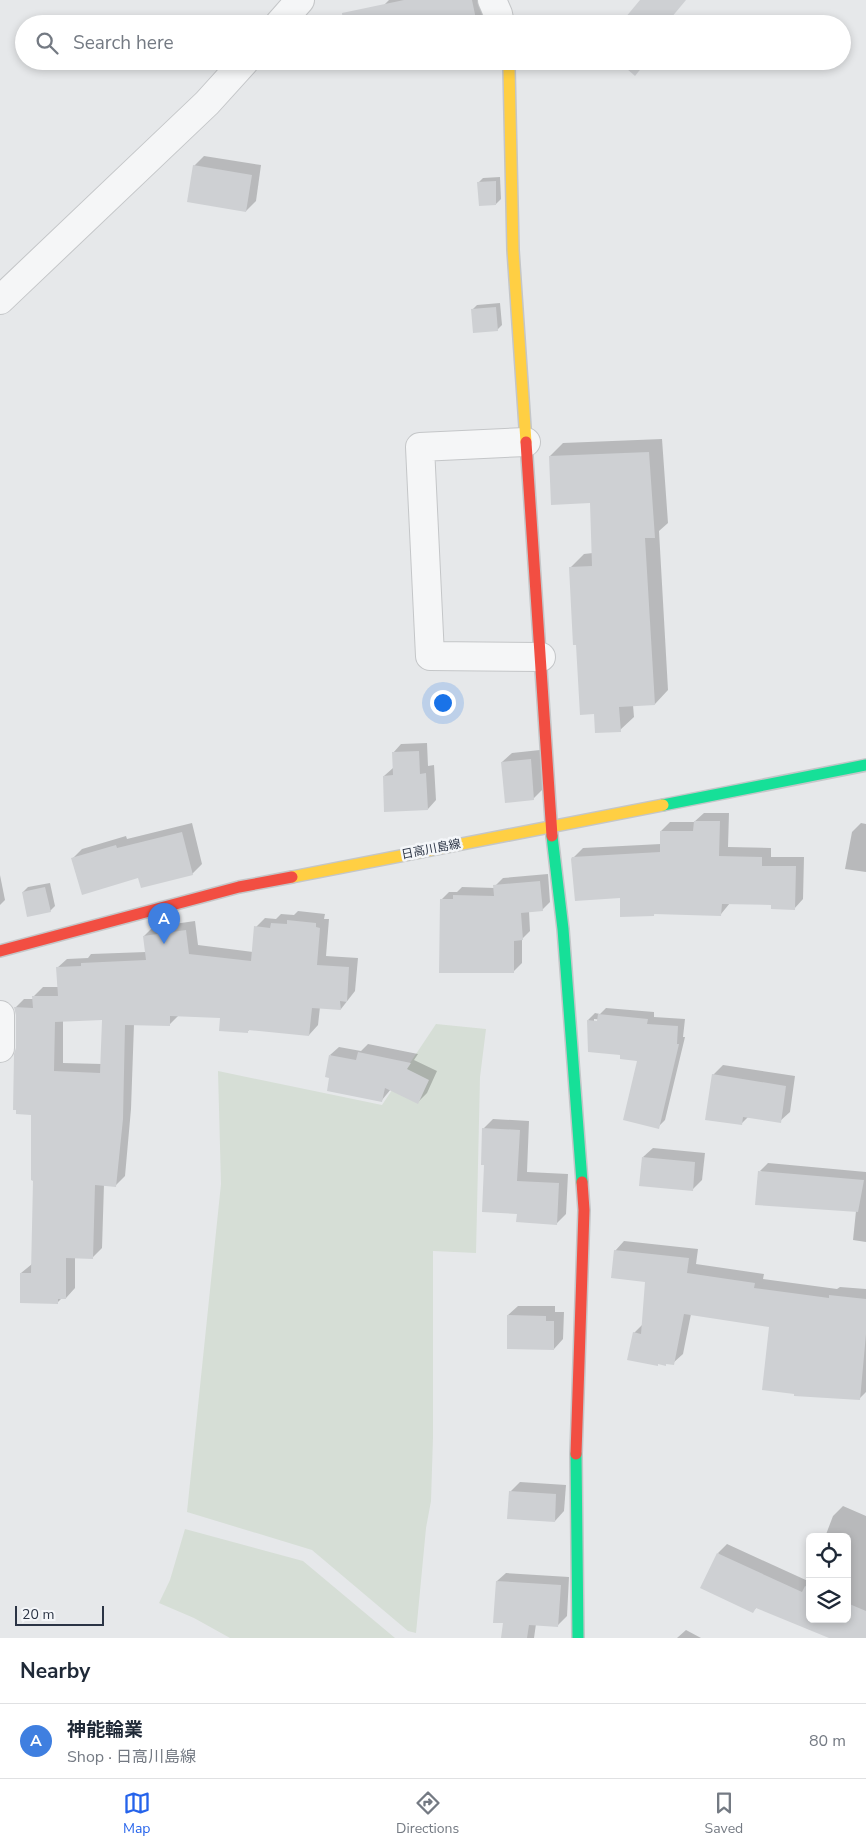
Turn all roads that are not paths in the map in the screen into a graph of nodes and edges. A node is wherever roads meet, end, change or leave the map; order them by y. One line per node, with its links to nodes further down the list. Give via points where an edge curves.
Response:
1 (300, 0): 3 (street)
2 (492, 0): 4 (street)
3 (287, 15)
4 (498, 15)
5 (237, 70): 7 (street, via 207,103)
6 (509, 70): 8 (street, via 513,250)
7 (0, 300)
8 (526, 442): 9 (street); 9 (street, via 420,447 430,656)
9 (541, 657): 11 (street)
10 (866, 765): 11 (street, 日高川島線)
11 (551, 825): 12 (street, 日高川島線, via 239,887); 15 (street, via 563,929 584,1210 576,1430)
12 (0, 951)
13 (0, 1014): 14 (street)
14 (0, 1048)
15 (578, 1638)

